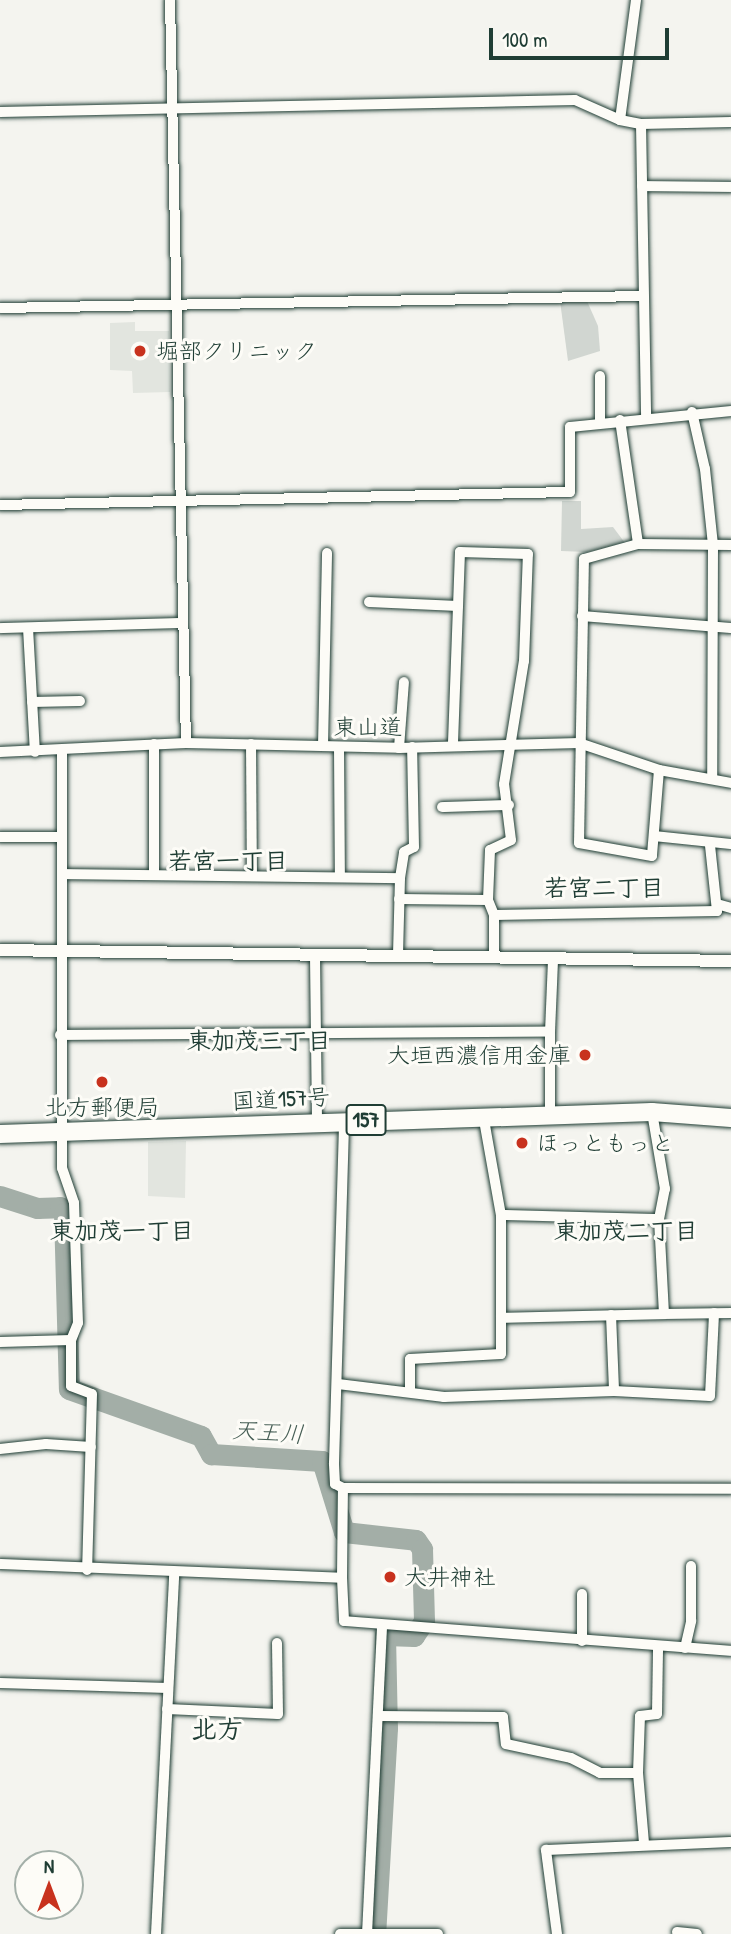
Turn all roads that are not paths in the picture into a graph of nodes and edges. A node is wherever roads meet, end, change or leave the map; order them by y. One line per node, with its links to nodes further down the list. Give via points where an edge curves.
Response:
1 (170, 0): 3 (street)
2 (636, 0): 5 (street)
3 (171, 108): 4 (street); 5 (street, via 575,100); 11 (street)
4 (0, 112)
5 (620, 120): 7 (street)
6 (731, 122): 7 (street)
7 (641, 124): 8 (street)
8 (642, 186): 9 (street); 16 (street)
9 (731, 187)
10 (640, 296): 11 (street)
11 (175, 303): 12 (street); 19 (street)
12 (0, 308)
13 (600, 376): 18 (street)
14 (731, 411): 15 (street)
15 (692, 412): 16 (street); 22 (street, via 705,469)
16 (646, 417): 17 (street)
17 (620, 420): 18 (street); 21 (street)
18 (600, 423): 19 (street, via 570,427 570,492)
19 (181, 500): 20 (street); 28 (street)
20 (0, 505)
21 (638, 544): 22 (street); 27 (street, via 584,559)
22 (713, 545): 23 (street); 29 (street)
23 (731, 545)
24 (327, 553): 42 (street)
25 (369, 602): 26 (street)
26 (458, 606): 40 (street); 41 (street, via 460,552 528,554 524,661)
27 (582, 616): 29 (street); 37 (street)
28 (183, 623): 31 (street); 36 (street)
29 (713, 626): 32 (street); 50 (street)
30 (0, 628): 31 (street)
31 (28, 628): 35 (street)
32 (731, 628)
33 (404, 682): 45 (street)
34 (80, 701): 35 (street)
35 (32, 702): 48 (street)
36 (186, 743): 38 (street, 東山道); 39 (street, 東山道)
37 (579, 743): 41 (street, 東山道); 49 (street, 東山道); 54 (street, via 579,843 652,856)
38 (154, 744): 46 (street, 東山道); 60 (street)
39 (251, 744): 42 (street, 東山道); 61 (street)
40 (453, 744): 41 (street, 東山道); 44 (street, 東山道)
41 (512, 744): 52 (street, via 504,784)
42 (323, 746): 43 (street, 東山道)
43 (339, 747): 45 (street, 東山道); 62 (street)
44 (412, 747): 45 (street, 東山道); 63 (street, via 414,847 404,852)
45 (399, 748)
46 (61, 751): 48 (street, 東山道); 56 (street)
47 (0, 752): 48 (street, 東山道)
48 (35, 752)
49 (659, 770): 50 (street, 東山道); 54 (street)
50 (712, 778): 51 (street, 東山道)
51 (731, 783)
52 (509, 805): 53 (street); 65 (street, via 511,840 490,850)
53 (442, 807)
54 (654, 836): 58 (street)
55 (0, 837): 56 (street)
56 (60, 837): 59 (street)
57 (731, 844): 58 (street)
58 (710, 845): 66 (street)
59 (62, 874): 60 (street); 70 (street)
60 (154, 875): 61 (street)
61 (252, 876): 62 (street)
62 (340, 876): 63 (street)
63 (400, 878): 64 (street)
64 (399, 899): 65 (street); 71 (street)
65 (488, 900): 68 (street)
66 (716, 904): 67 (street); 68 (street, via 717,911 710,913)
67 (731, 908)
68 (494, 915): 73 (street)
69 (0, 950): 70 (street)
70 (61, 950): 72 (street); 78 (street)
71 (398, 955): 72 (street); 73 (street)
72 (315, 956): 76 (street)
73 (494, 958): 74 (street)
74 (553, 960): 75 (street); 77 (street)
75 (731, 961)
76 (316, 1031): 77 (street); 78 (street); 84 (street)
77 (551, 1032): 80 (street)
78 (60, 1035): 85 (street)
79 (652, 1112): 80 (highway, 国道157号 / 157); 81 (highway, 国道157号 / 157); 88 (street, via 665,1189)
80 (550, 1118): 83 (highway, 国道157号 / 157)
81 (731, 1118)
82 (344, 1120): 83 (highway, 国道157号 / 157); 84 (highway, 国道157号 / 157); 96 (street)
83 (484, 1120): 87 (street)
84 (317, 1123): 85 (highway, 国道157号 / 157)
85 (62, 1132): 86 (highway, 国道157号 / 157); 94 (street, via 62,1168 74,1203 78,1323)
86 (0, 1134)
87 (501, 1215): 88 (street); 93 (street)
88 (659, 1219): 91 (street)
89 (731, 1312): 90 (street)
90 (714, 1313): 91 (street); 98 (street, via 710,1396)
91 (664, 1314): 92 (street)
92 (611, 1315): 93 (street); 98 (street)
93 (501, 1318): 97 (street, via 501,1354 410,1359)
94 (71, 1340): 95 (street); 99 (street, via 71,1386 92,1394)
95 (0, 1342)
96 (338, 1384): 97 (street); 101 (street, via 335,1483)
97 (410, 1390): 98 (street, via 444,1397)
98 (614, 1391)
99 (92, 1447): 100 (street, via 46,1444); 105 (street)
100 (0, 1449)
101 (343, 1488): 102 (street); 107 (street)
102 (731, 1489)
103 (0, 1564): 105 (street)
104 (691, 1566): 113 (street, via 691,1621)
105 (87, 1570): 106 (street)
106 (174, 1574): 107 (street); 116 (street)
107 (342, 1578): 109 (street, via 344,1621)
108 (582, 1594): 110 (street)
109 (382, 1627): 110 (street); 118 (street)
110 (582, 1641): 112 (street)
111 (277, 1643): 117 (street, via 278,1714)
112 (657, 1647): 113 (street); 119 (street, via 657,1714 640,1716)
113 (685, 1648): 114 (street)
114 (731, 1651)
115 (0, 1684): 116 (street)
116 (168, 1688): 117 (street)
117 (167, 1709): 124 (street)
118 (379, 1716): 119 (street, via 503,1717 506,1744 571,1758 600,1773); 123 (street)
119 (638, 1773): 121 (street)
120 (731, 1842): 121 (street)
121 (644, 1843): 127 (street, via 545,1850)
122 (677, 1932): 128 (street)
123 (367, 1933): 125 (street); 126 (street)
124 (156, 1934)
125 (341, 1934)
126 (438, 1934)
127 (557, 1934)
128 (697, 1934)

